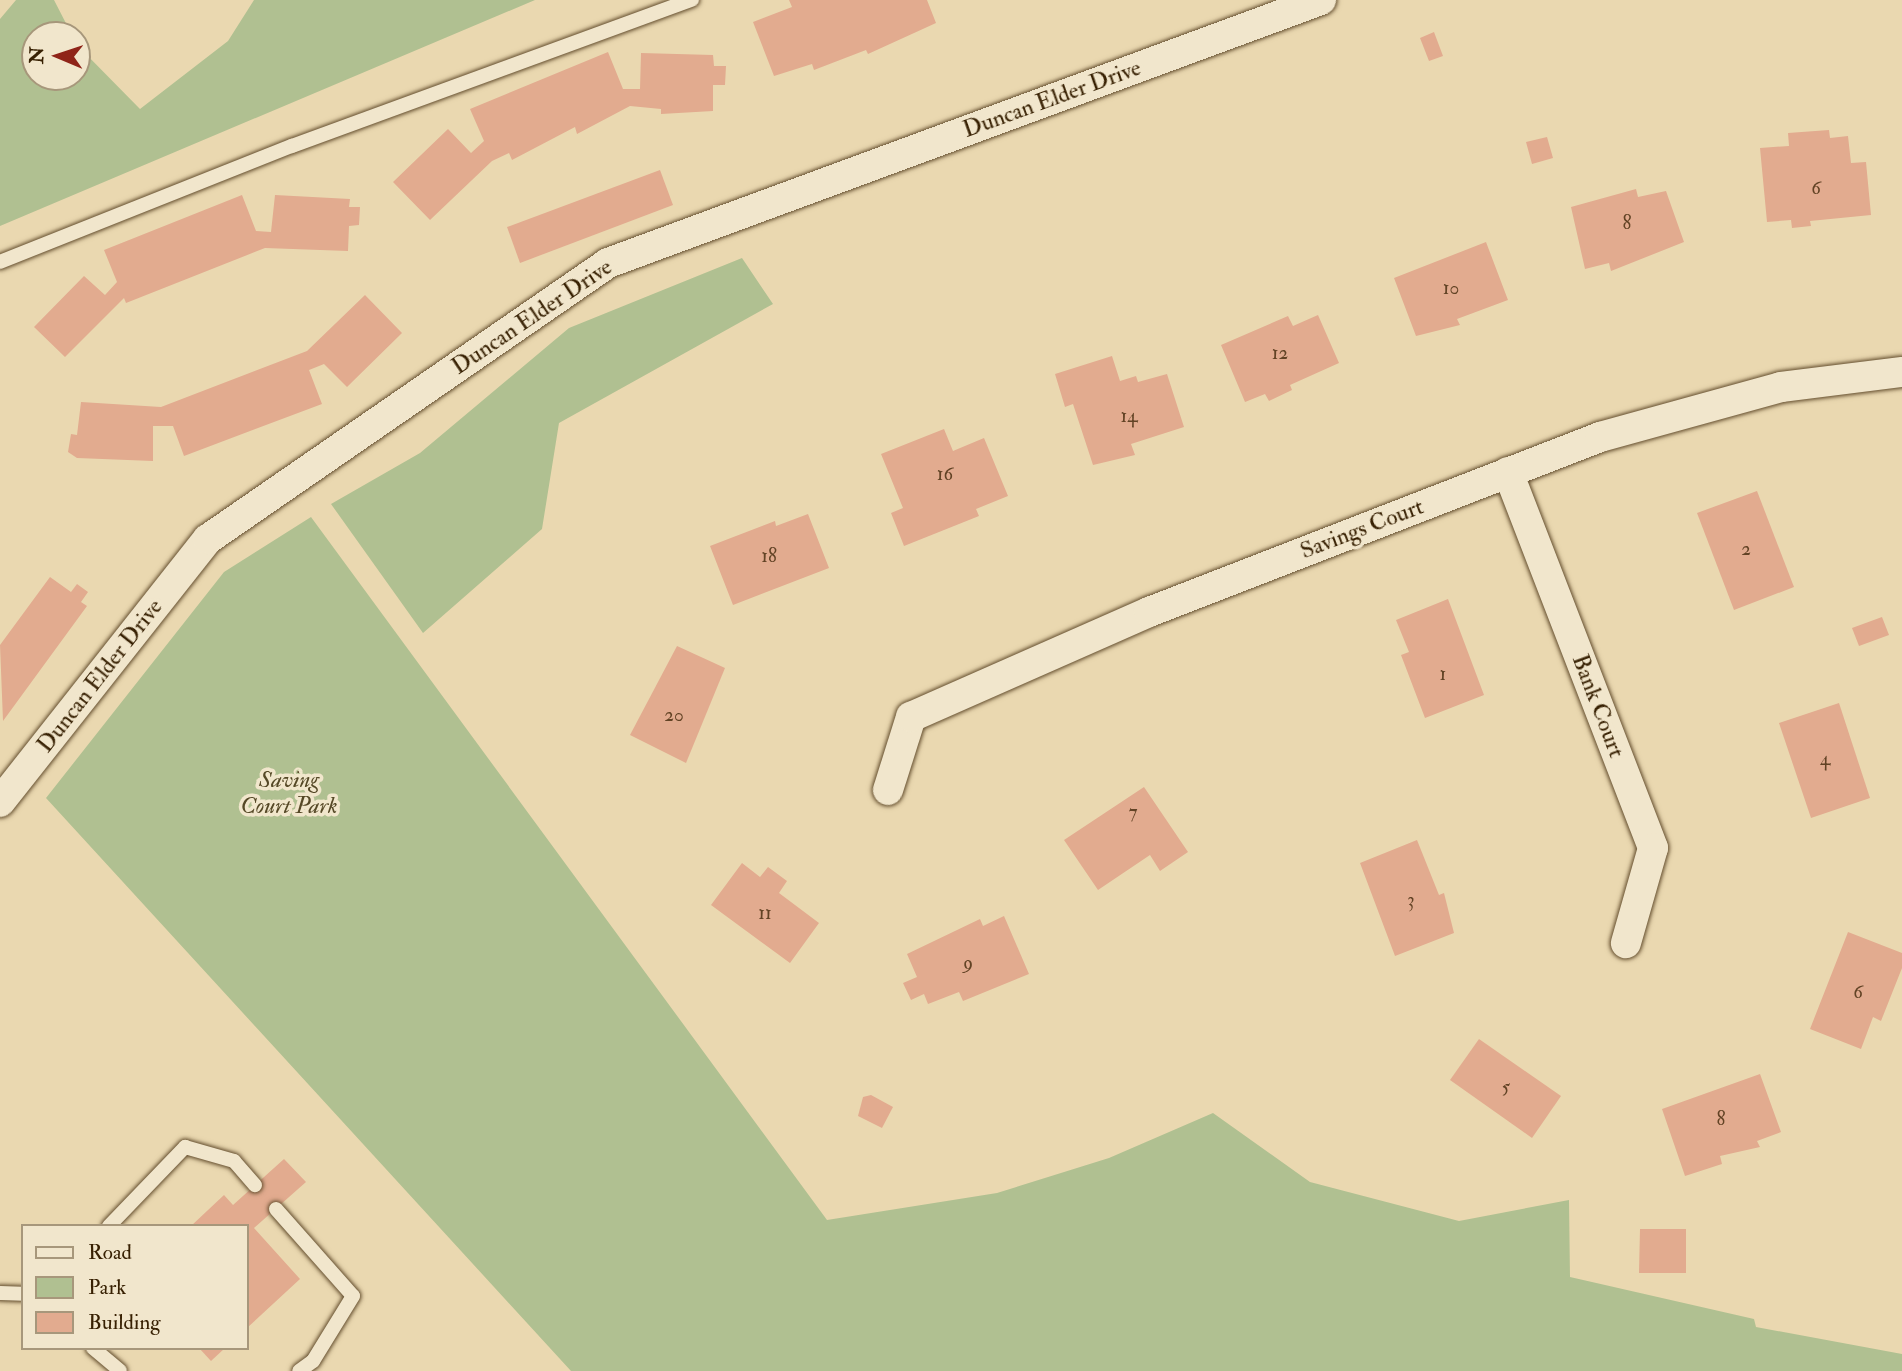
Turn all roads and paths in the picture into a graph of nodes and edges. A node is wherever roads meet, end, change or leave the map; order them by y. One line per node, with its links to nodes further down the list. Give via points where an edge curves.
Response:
1 (692, 0): 3 (lane, via 292,146)
2 (1321, 0): 7 (street, Duncan Elder Drive, via 608,263 208,539)
3 (0, 262)
4 (1902, 372): 5 (street, Savings Court, via 1781,387 1682,411)
5 (1508, 472): 6 (street, Savings Court, via 1149,612 911,717); 8 (street, Bank Court, via 1653,848)
6 (888, 790)
7 (0, 802)
8 (1626, 943)
9 (255, 1185): 11 (lane, via 234,1161 185,1147)
10 (276, 1209): 16 (lane, via 353,1296 313,1362)
11 (111, 1224)
12 (0, 1293): 13 (lane)
13 (21, 1294)
14 (95, 1350): 15 (lane)
15 (120, 1371)
16 (299, 1371)

